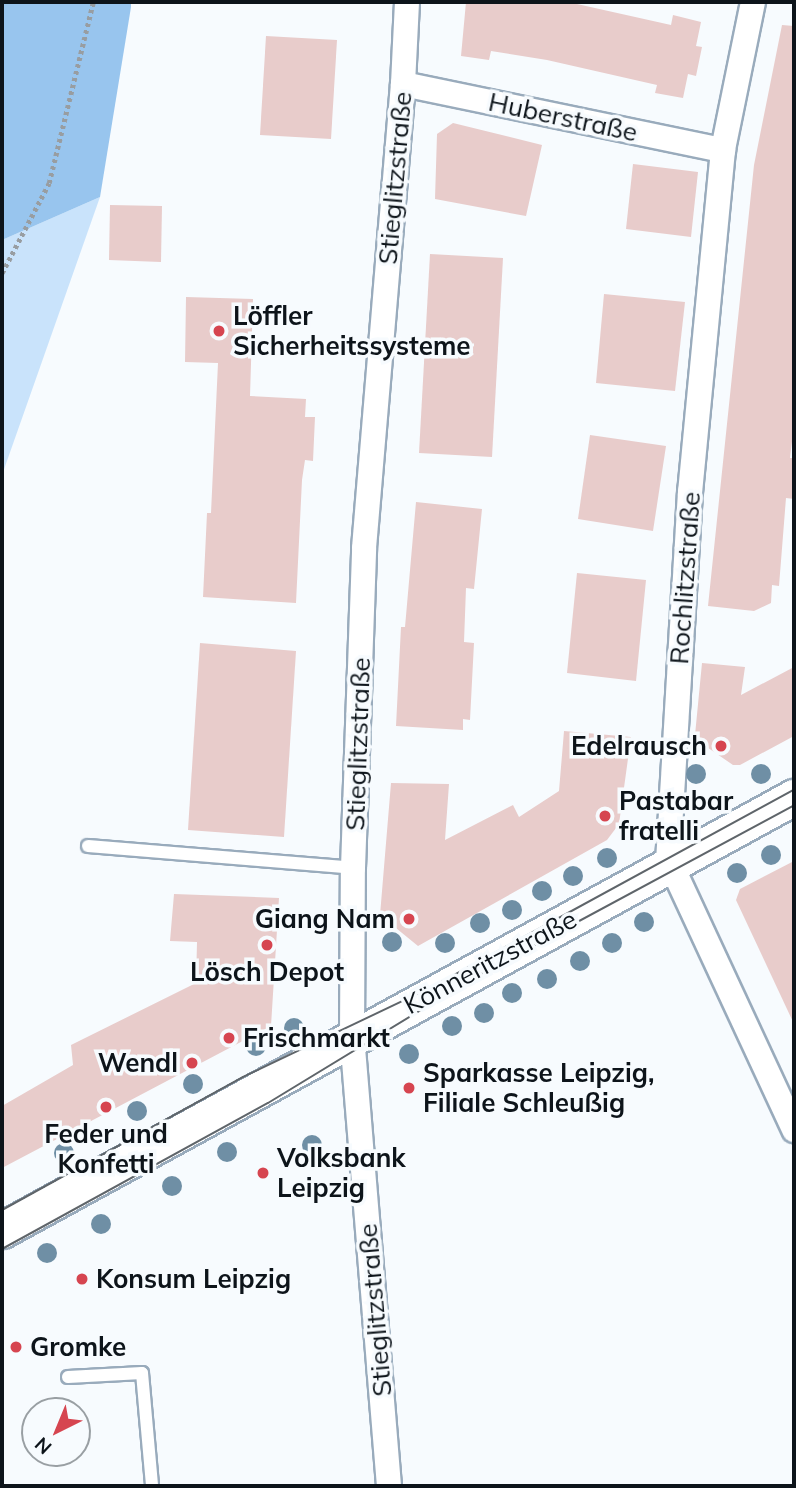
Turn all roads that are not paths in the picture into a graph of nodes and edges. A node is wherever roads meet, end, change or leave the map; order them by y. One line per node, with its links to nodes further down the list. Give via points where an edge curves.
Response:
1 (407, 2): 3 (street, Stieglitzstraße)
2 (753, 2): 4 (street, Rochlitzstraße)
3 (403, 84): 4 (street, Huberstraße); 8 (street, Stieglitzstraße, via 364,548)
4 (723, 150): 7 (street, Rochlitzstraße, via 690,492)
5 (794, 797): 7 (main road, Könneritzstraße)
6 (88, 846): 8 (lane)
7 (670, 865): 9 (main road, Könneritzstraße); 10 (street, Rochlitzstraße)
8 (353, 868): 9 (street, Stieglitzstraße)
9 (352, 1037): 11 (main road, Könneritzstraße); 14 (street, Stieglitzstraße)
10 (794, 1130)
11 (2, 1230)
12 (68, 1377): 13 (lane, via 142,1373)
13 (152, 1486)
14 (389, 1486)

